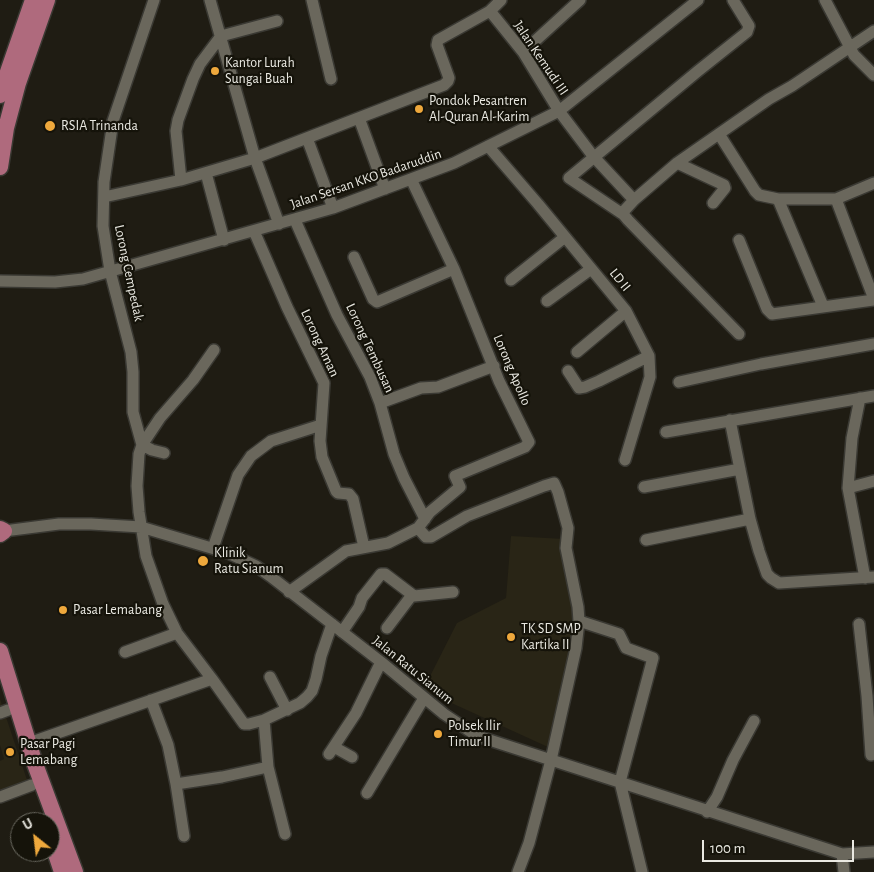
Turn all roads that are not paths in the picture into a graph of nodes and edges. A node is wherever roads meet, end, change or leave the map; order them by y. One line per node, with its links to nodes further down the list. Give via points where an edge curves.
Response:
1 (33, 0): 17 (highway)
2 (47, 0): 29 (highway, via 18,83)
3 (154, 0): 35 (street, Lorong Cempedak, via 113,121)
4 (210, 0): 14 (street)
5 (312, 0): 19 (street)
6 (501, 0): 11 (street)
7 (580, 0): 16 (street)
8 (698, 0): 21 (street, Jalan Sersan KKO Badaruddin)
9 (733, 0): 26 (street, via 749,26 747,32)
10 (825, 0): 15 (street)
11 (490, 12): 16 (street, Jalan Kemudi III); 22 (street, via 438,40 449,74 446,84)
12 (277, 21): 14 (street)
13 (874, 31): 15 (street)
14 (221, 36): 27 (street); 32 (street, via 196,72 178,120 176,141)
15 (850, 46): 18 (street, via 854,55); 23 (street)
16 (523, 52): 21 (street, Jalan Kemudi III)
17 (3, 74): 20 (highway)
18 (874, 75)
19 (330, 79)
20 (0, 96)
21 (558, 110): 25 (street, Jalan Sersan KKO Badaruddin); 26 (street, Jalan Kemudi III)
22 (359, 118): 24 (street); 34 (street)
23 (719, 134): 28 (street); 36 (street, via 755,191)
24 (307, 138): 27 (street); 40 (street)
25 (488, 146): 31 (street, Jalan Sersan KKO Badaruddin, via 454,164); 45 (street, LD II)
26 (593, 156): 38 (street, Jalan Kemudi III); 41 (street, via 569,178)
27 (255, 158): 30 (street); 43 (street)
28 (677, 163): 38 (street); 39 (street, via 724,185)
29 (0, 167)
30 (206, 172): 32 (street); 46 (street)
31 (411, 179): 34 (street, Jalan Sersan KKO Badaruddin); 49 (street, Lorong Apollo)
32 (181, 180): 35 (street)
33 (874, 183): 37 (street)
34 (385, 189): 40 (street, Jalan Sersan KKO Badaruddin)
35 (104, 197): 51 (street, Lorong Cempedak, via 103,226)
36 (778, 199): 37 (street); 56 (street)
37 (836, 199): 54 (street)
38 (634, 200): 41 (street)
39 (713, 204)
40 (333, 208): 42 (street, Jalan Sersan KKO Badaruddin)
41 (624, 215): 58 (street)
42 (295, 220): 43 (street, Jalan Sersan KKO Badaruddin); 68 (street, Lorong Tembusan)
43 (279, 224): 44 (street, Jalan Sersan KKO Badaruddin)
44 (254, 231): 46 (street, Jalan Sersan KKO Badaruddin); 70 (street, Lorong Aman, via 324,383)
45 (565, 237): 50 (street, LD II); 52 (street)
46 (224, 240): 51 (street, Jalan Sersan KKO Badaruddin)
47 (739, 240): 56 (street, via 770,313)
48 (354, 257): 49 (street, via 376,302)
49 (454, 269): 63 (street, Lorong Apollo)
50 (591, 269): 55 (street); 57 (street, LD II)
51 (110, 271): 53 (street, Jalan Sersan KKO Badaruddin, via 55,282); 72 (street, Lorong Cempedak, via 131,352 133,412)
52 (511, 280)
53 (0, 281)
54 (874, 299): 56 (street)
55 (547, 301)
56 (823, 306)
57 (626, 311): 61 (street); 62 (street, LD II)
58 (738, 334)
59 (874, 344): 65 (street)
60 (214, 350): 72 (street)
61 (578, 352)
62 (649, 356): 64 (street, via 585,387 579,388); 74 (street, LD II, via 650,377)
63 (494, 366): 68 (street); 80 (street, Lorong Apollo, via 528,444 455,476 460,487 437,504)
64 (568, 371)
65 (679, 382)
66 (874, 396): 67 (street)
67 (860, 398): 69 (street); 78 (street, via 852,438)
68 (380, 404): 80 (street, Lorong Tembusan, via 394,454)
69 (730, 420): 71 (street); 75 (street)
70 (321, 425): 84 (street, Lorong Aman, via 322,457 336,491 349,494 353,499); 85 (street, via 271,441 251,456 238,475)
71 (666, 432)
72 (142, 445): 73 (street); 81 (street, Lorong Cempedak, via 137,486)
73 (164, 453)
74 (625, 460)
75 (740, 469): 77 (street); 79 (street)
76 (874, 481): 78 (street)
77 (644, 487)
78 (848, 488): 86 (street)
79 (750, 519): 83 (street); 86 (street, via 767,574 774,581)
80 (421, 524): 84 (street, via 394,541); 90 (street, via 426,537 430,537 482,510 555,484 568,528 566,548)
81 (141, 527): 82 (street, Jalan Ratu Sianum, via 59,524); 85 (street, Jalan Ratu Sianum); 95 (street, Lorong Cempedak, via 153,578)
82 (1, 531)
83 (646, 540)
84 (364, 547): 87 (street, via 346,551)
85 (213, 548): 87 (street, Jalan Ratu Sianum, via 256,566)
86 (870, 577)
87 (289, 592): 91 (street, Jalan Ratu Sianum)
88 (453, 592): 89 (street)
89 (412, 595): 93 (street); 94 (street, via 381,574)
90 (579, 621): 112 (street); 114 (street, via 619,634 626,648 653,658)
91 (332, 624): 94 (street, Jalan Ratu Sianum); 105 (street, via 312,690 300,703)
92 (859, 624): 102 (street)
93 (387, 628)
94 (342, 632): 98 (street, Jalan Ratu Sianum)
95 (177, 633): 97 (street); 100 (street, Lorong Cempedak)
96 (0, 651): 109 (highway)
97 (125, 652)
98 (381, 662): 103 (street, Jalan Ratu Sianum); 111 (street, via 356,713 332,751)
99 (270, 677): 105 (street)
100 (212, 679): 104 (street); 107 (street, Lorong Cempedak, via 244,724)
101 (0, 687): 106 (highway)
102 (871, 696): 110 (street)
103 (424, 698): 112 (street, Jalan Ratu Sianum, via 477,736); 117 (street)
104 (151, 700): 109 (street); 115 (street, via 168,745)
105 (287, 710): 107 (street)
106 (4, 712): 116 (highway)
107 (264, 720): 113 (street)
108 (754, 721): 120 (street)
109 (29, 743): 125 (highway)
110 (872, 755)
111 (352, 757)
112 (551, 760): 114 (street, Jalan Ratu Sianum); 126 (street)
113 (268, 767): 115 (street); 121 (street)
114 (620, 782): 120 (street, Jalan Ratu Sianum); 127 (street)
115 (176, 784): 122 (street)
116 (32, 785): 118 (street); 119 (highway)
117 (367, 794)
118 (0, 797)
119 (41, 812)
120 (707, 812): 124 (street, Jalan Ratu Sianum)
121 (285, 834)
122 (184, 836)
123 (874, 852): 124 (street, Jalan Ratu Sianum)
124 (842, 854): 128 (street)
125 (75, 872)
126 (518, 872)
127 (642, 872)
128 (844, 872)

